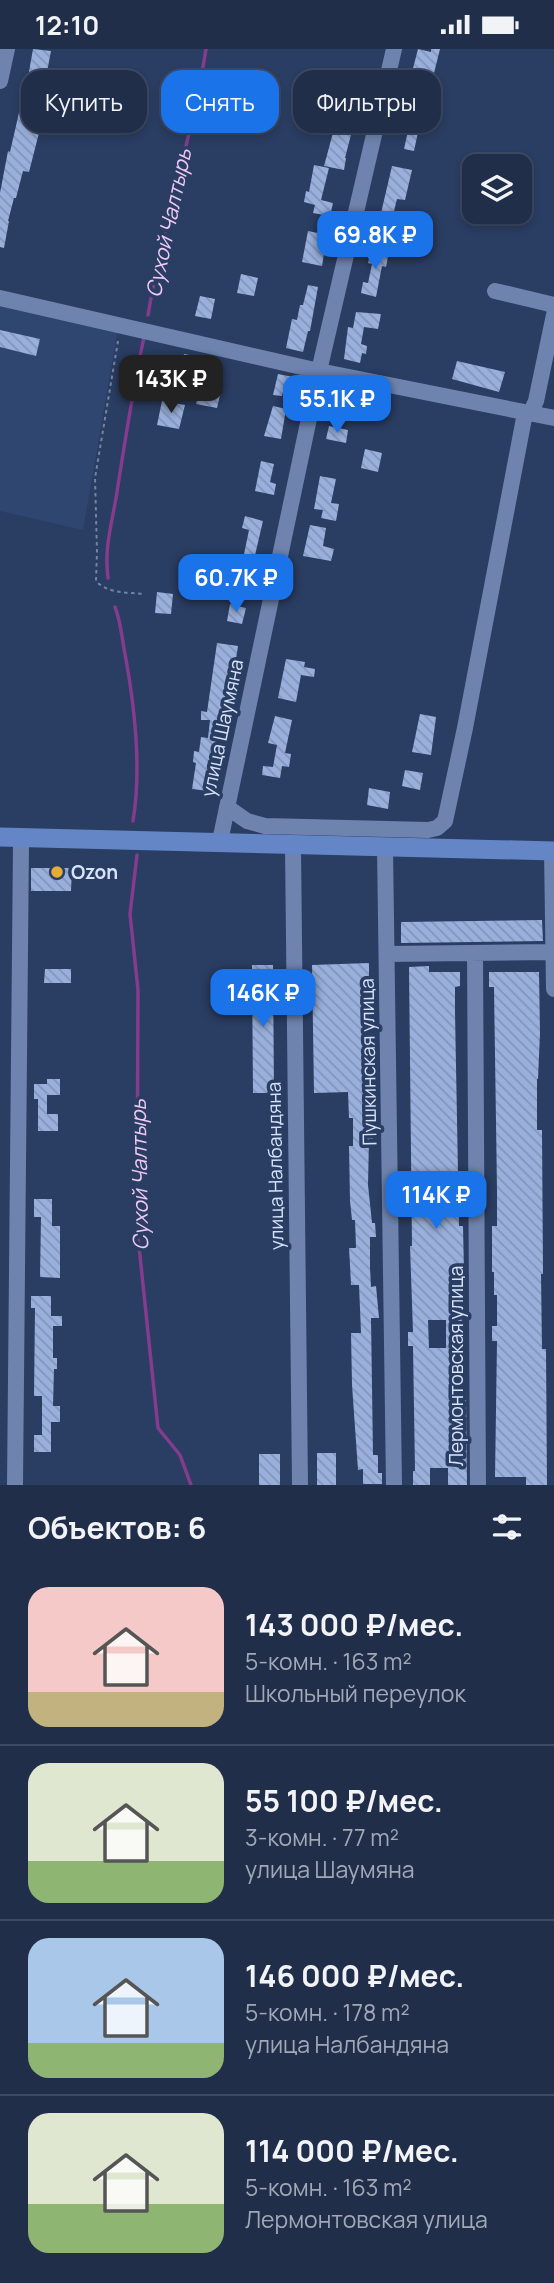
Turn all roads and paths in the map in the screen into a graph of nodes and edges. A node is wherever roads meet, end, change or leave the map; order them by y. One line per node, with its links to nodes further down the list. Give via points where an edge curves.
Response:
1 (7, 49): 3 (street)
2 (394, 49): 9 (street, улица Шаумяна)
3 (0, 81)
4 (495, 291): 6 (street)
5 (0, 298): 8 (street)
6 (554, 308)
7 (554, 315): 10 (street, via 536,401)
8 (121, 326): 9 (street); 12 (path, via 95,478 95,571 102,587)
9 (319, 371): 10 (street); 13 (street, улица Шаумяна)
10 (528, 413): 11 (street); 13 (street, via 444,821 428,830 281,827 254,824)
11 (554, 418)
12 (144, 594)
13 (227, 807): 15 (street, улица Шаумяна)
14 (0, 837): 15 (main road)
15 (220, 842): 18 (main road)
16 (0, 843): 17 (main road)
17 (21, 843): 18 (main road); 25 (street)
18 (302, 846): 19 (main road); 26 (street, улица Налбандяна)
19 (385, 848): 20 (main road); 23 (street, Пушкинская улица)
20 (553, 851): 21 (street)
21 (554, 952): 22 (street); 24 (street)
22 (475, 953): 23 (street); 28 (street, Лермонтовская улица)
23 (387, 954): 27 (street, Пушкинская улица)
24 (554, 989)
25 (15, 1485)
26 (300, 1485)
27 (394, 1485)
28 (478, 1485)

